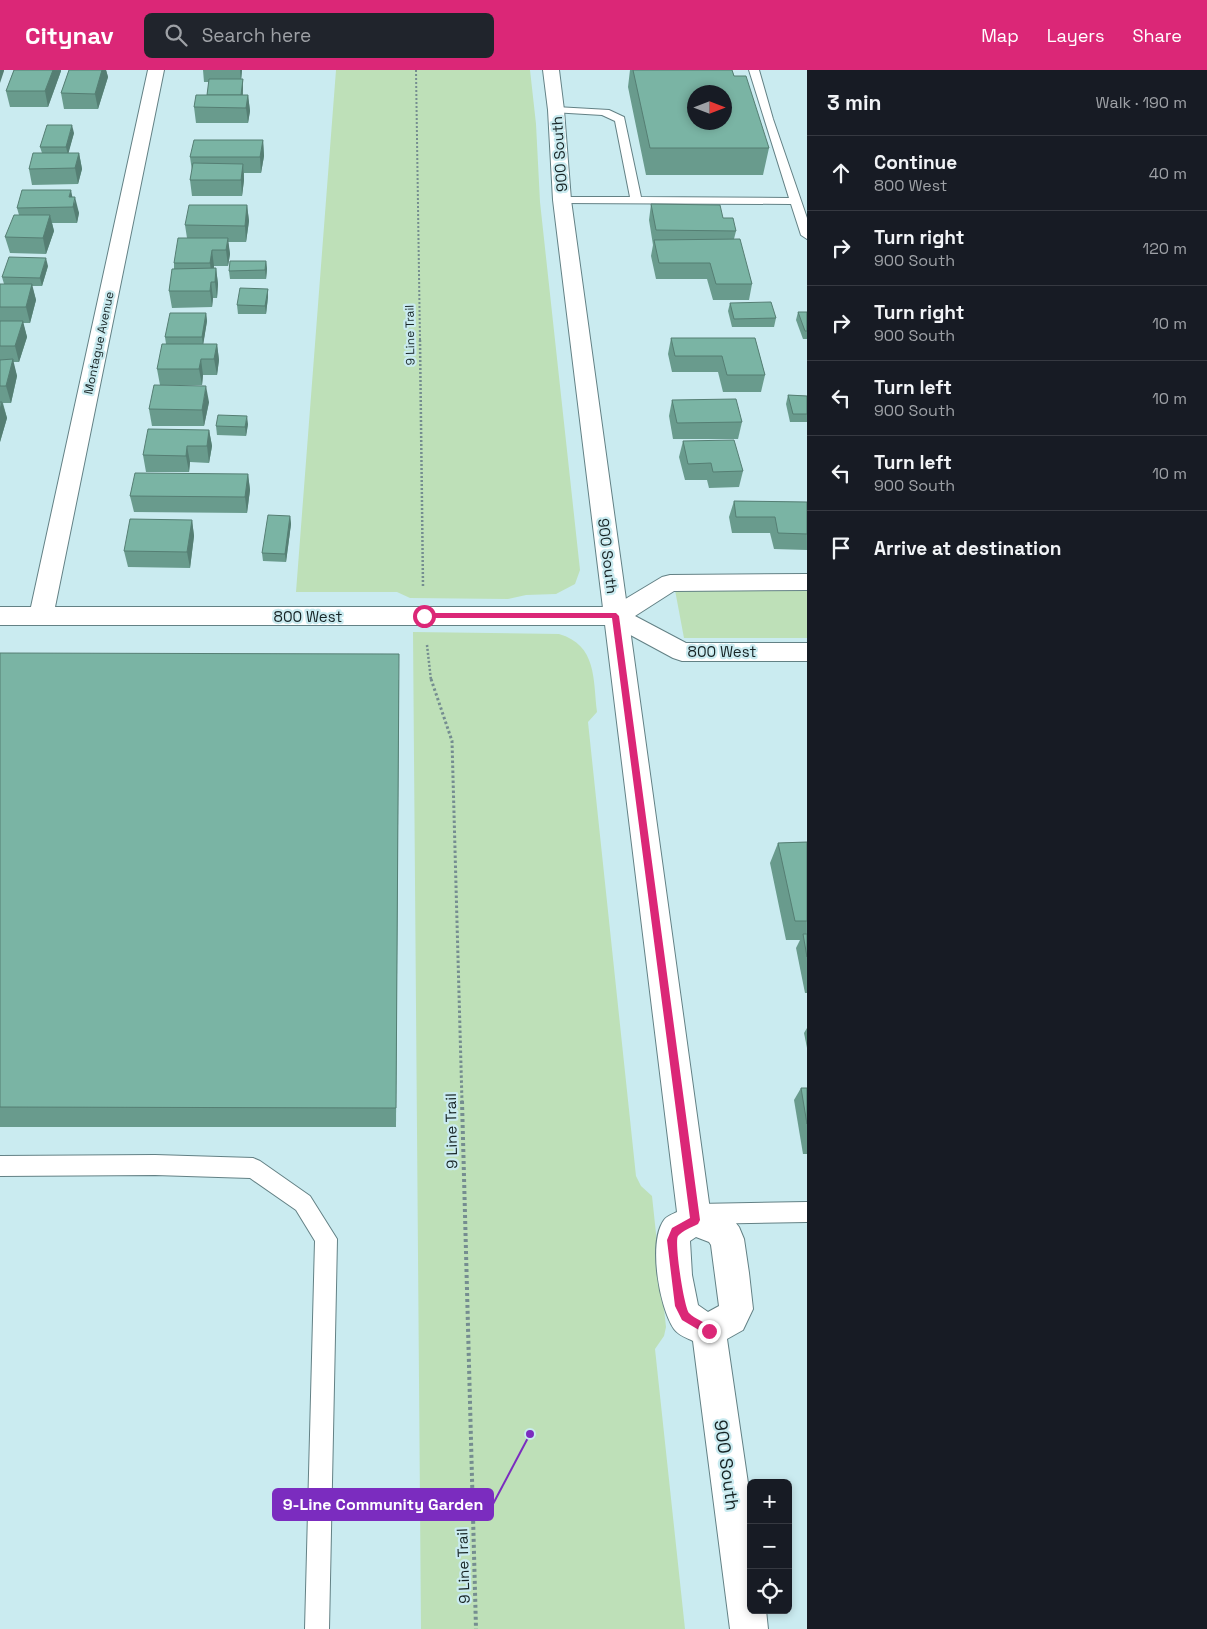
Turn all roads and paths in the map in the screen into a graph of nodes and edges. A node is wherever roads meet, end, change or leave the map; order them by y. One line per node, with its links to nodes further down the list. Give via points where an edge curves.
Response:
1 (156, 70): 13 (street, Montague Avenue)
2 (416, 70): 11 (path, 9 Line Trail)
3 (551, 70): 5 (street, 900 South)
4 (754, 70): 8 (lane)
5 (556, 110): 6 (street, 900 South); 7 (lane, via 602,112 620,119)
6 (562, 200): 7 (lane); 14 (street, 900 South)
7 (636, 200): 8 (lane)
8 (795, 201): 9 (lane)
9 (807, 236)
10 (807, 582): 14 (street, via 670,583)
11 (423, 593)
12 (0, 616): 13 (street, 800 West)
13 (41, 616): 14 (street, 800 West)
14 (616, 616): 16 (street, 800 West, via 682,652); 19 (street, 900 South)
15 (426, 636): 22 (path, 9 Line Trail, via 429,673 452,741)
16 (807, 652)
17 (0, 1166): 21 (lane, via 253,1168 302,1203 326,1239)
18 (807, 1212): 19 (lane)
19 (694, 1217): 20 (street, via 675,1232 672,1240 675,1272 680,1306 685,1316); 20 (street, via 720,1230 727,1239 732,1273 736,1309 731,1318)
20 (709, 1331): 23 (street, 900 South)
21 (317, 1629)
22 (476, 1629)
23 (749, 1629)

